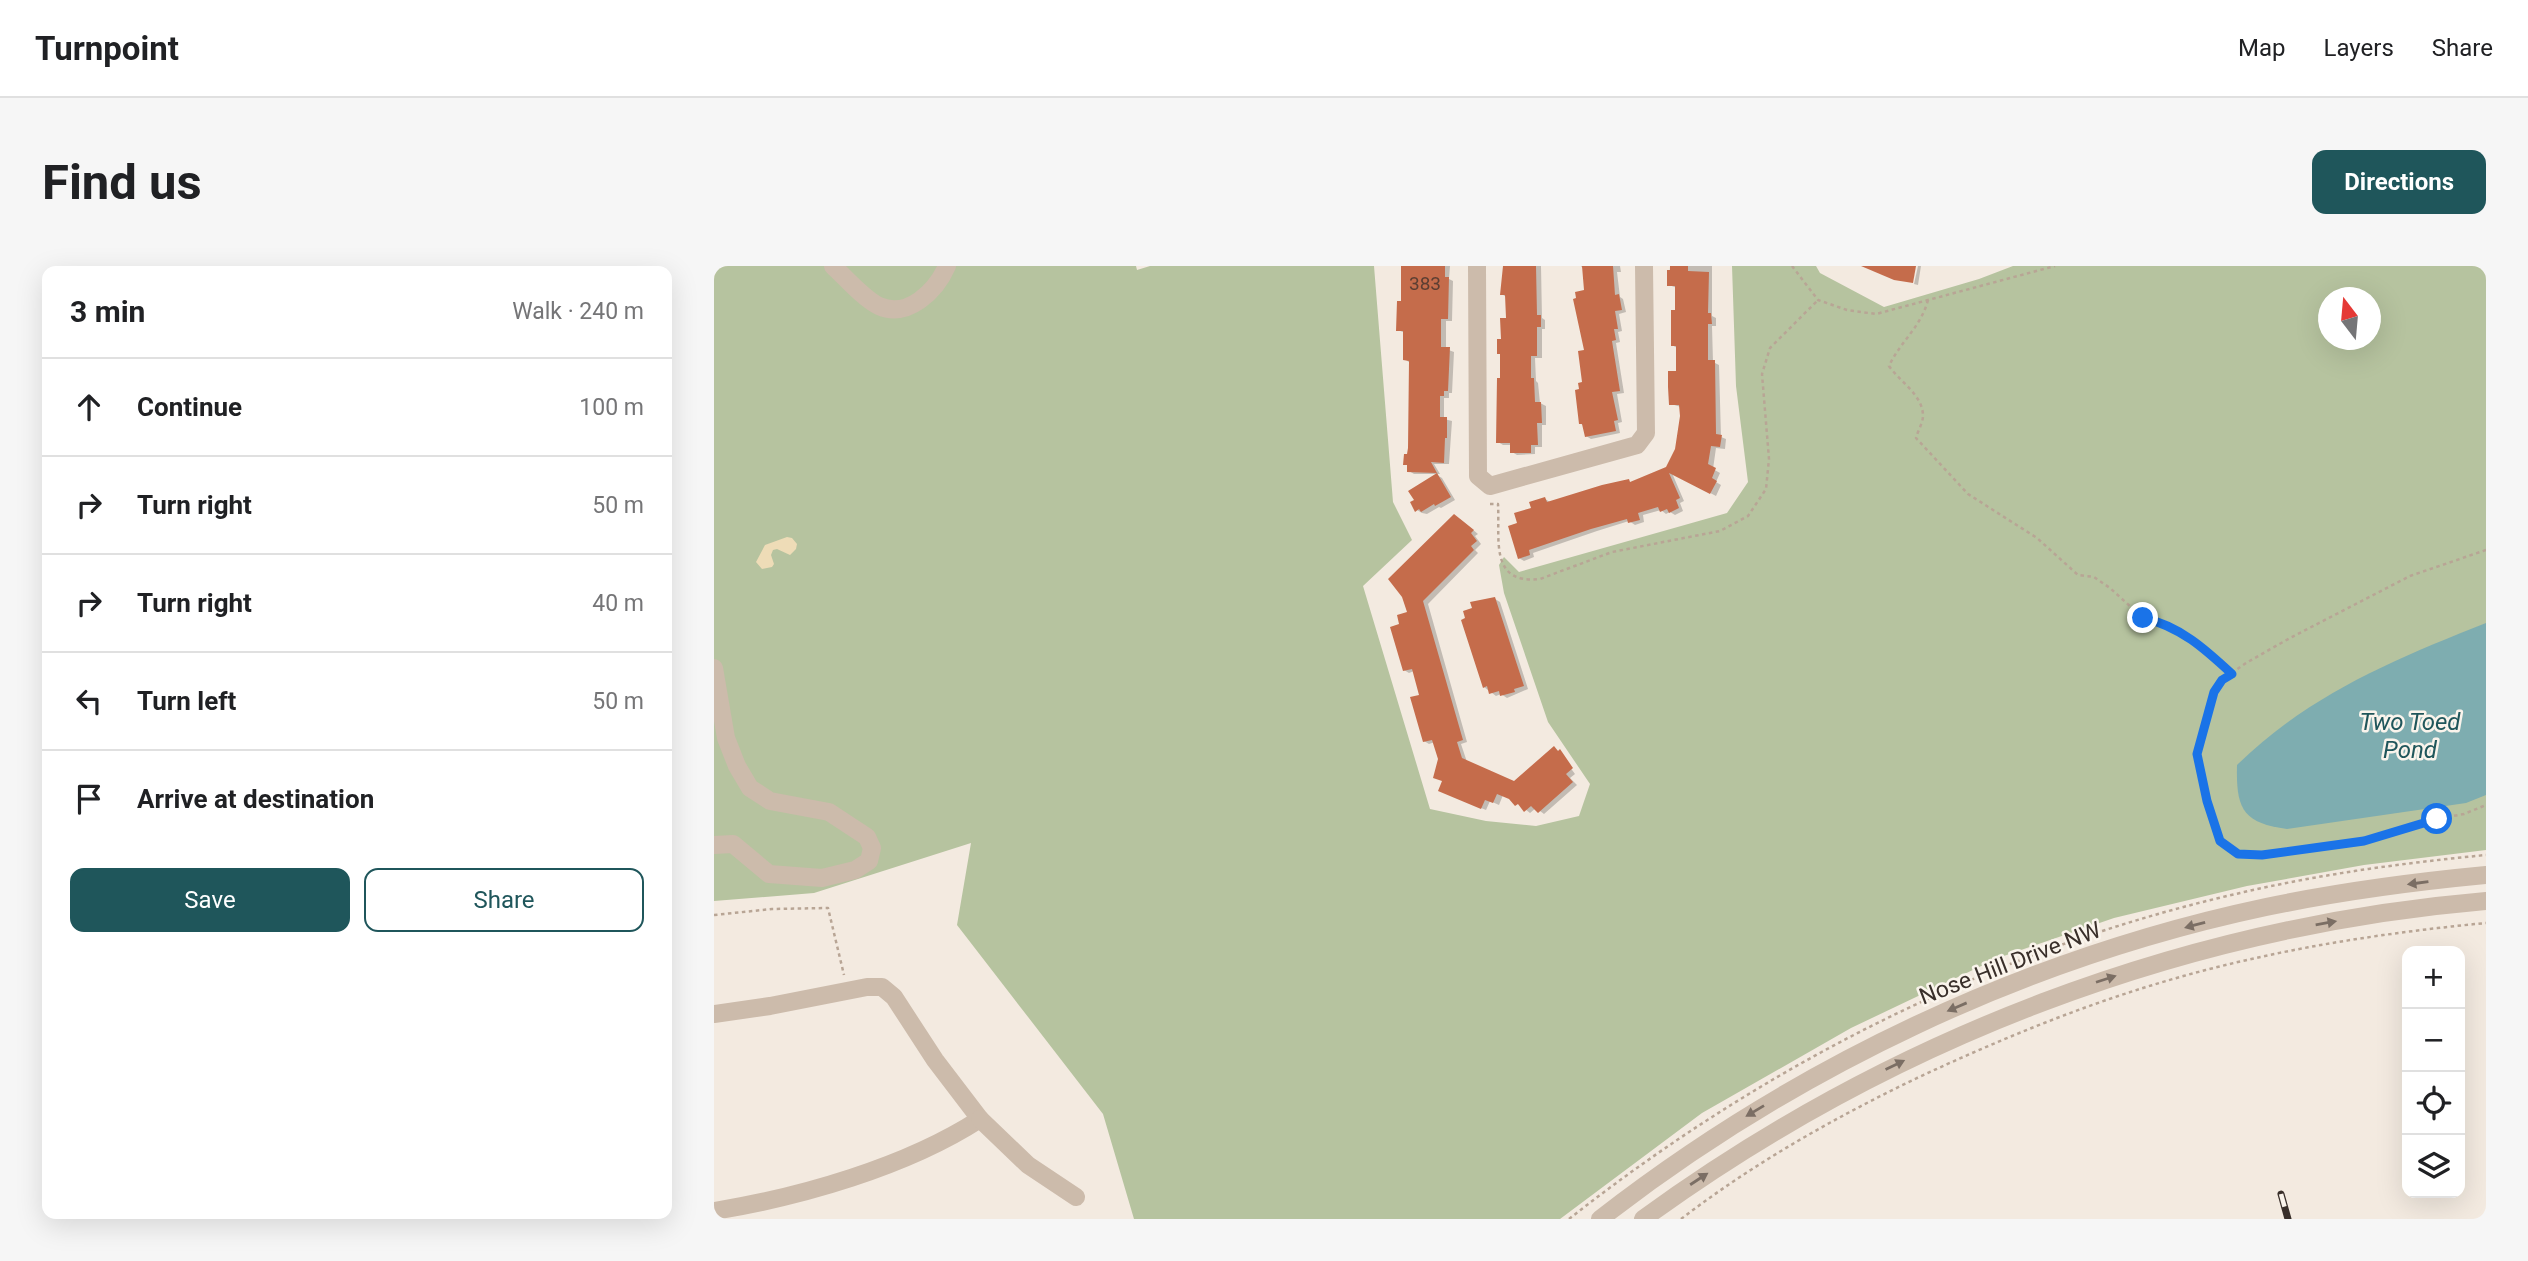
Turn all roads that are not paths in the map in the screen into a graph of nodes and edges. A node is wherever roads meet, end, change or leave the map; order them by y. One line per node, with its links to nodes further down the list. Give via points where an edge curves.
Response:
1 (833, 266): 2 (street, via 878,306 895,310 911,307 927,294)
2 (947, 266)
3 (1478, 266): 4 (street, via 1478,476 1490,486 1637,445 1646,433)
4 (1644, 266)
5 (714, 668): 6 (street, via 726,738 750,789 770,801 828,812 867,837 872,848 869,861 855,870 822,878 769,874 733,844)
6 (714, 845)
7 (2486, 875): 13 (street, Nose Hill Drive NW, one-way to 13, via 2252,911 2127,945 1992,992 1798,1085 1692,1152)
8 (2486, 901): 14 (street, Nose Hill Drive NW, one-way to 8, via 1825,1102 1904,1060 2018,1011 2165,960 2245,939 2392,912)
9 (714, 1014): 10 (street, via 878,986 891,993)
10 (980, 1119): 11 (street, via 1028,1165); 12 (street, via 944,1141 894,1162)
11 (1076, 1197)
12 (720, 1214)
13 (1600, 1219)
14 (1643, 1219)

